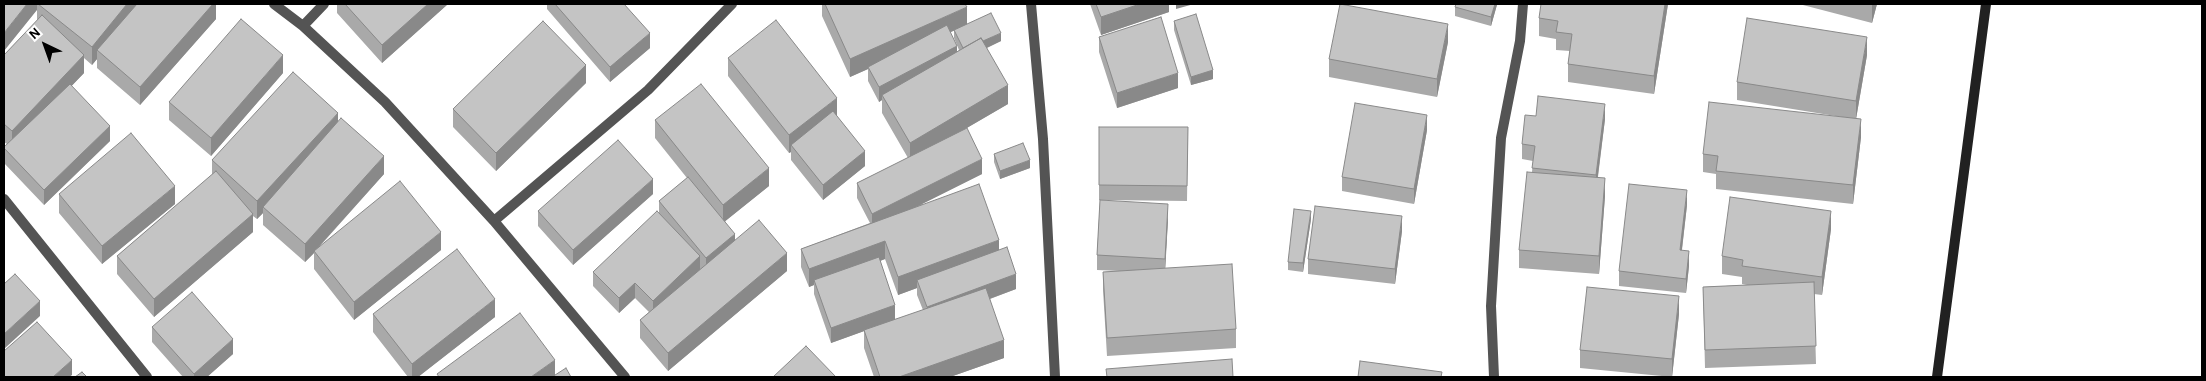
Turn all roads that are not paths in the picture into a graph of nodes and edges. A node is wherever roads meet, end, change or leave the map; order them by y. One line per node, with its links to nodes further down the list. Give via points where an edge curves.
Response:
1 (274, 4): 7 (street)
2 (324, 4): 7 (street)
3 (732, 4): 9 (street, via 648,90)
4 (1031, 4): 12 (street)
5 (1524, 4): 13 (street, via 1501,138 1491,306)
6 (1986, 4): 14 (main road)
7 (303, 26): 9 (street, via 385,102)
8 (4, 199): 10 (street)
9 (494, 221): 11 (street)
10 (147, 377)
11 (625, 377)
12 (1055, 377)
13 (1494, 377)
14 (1937, 377)

